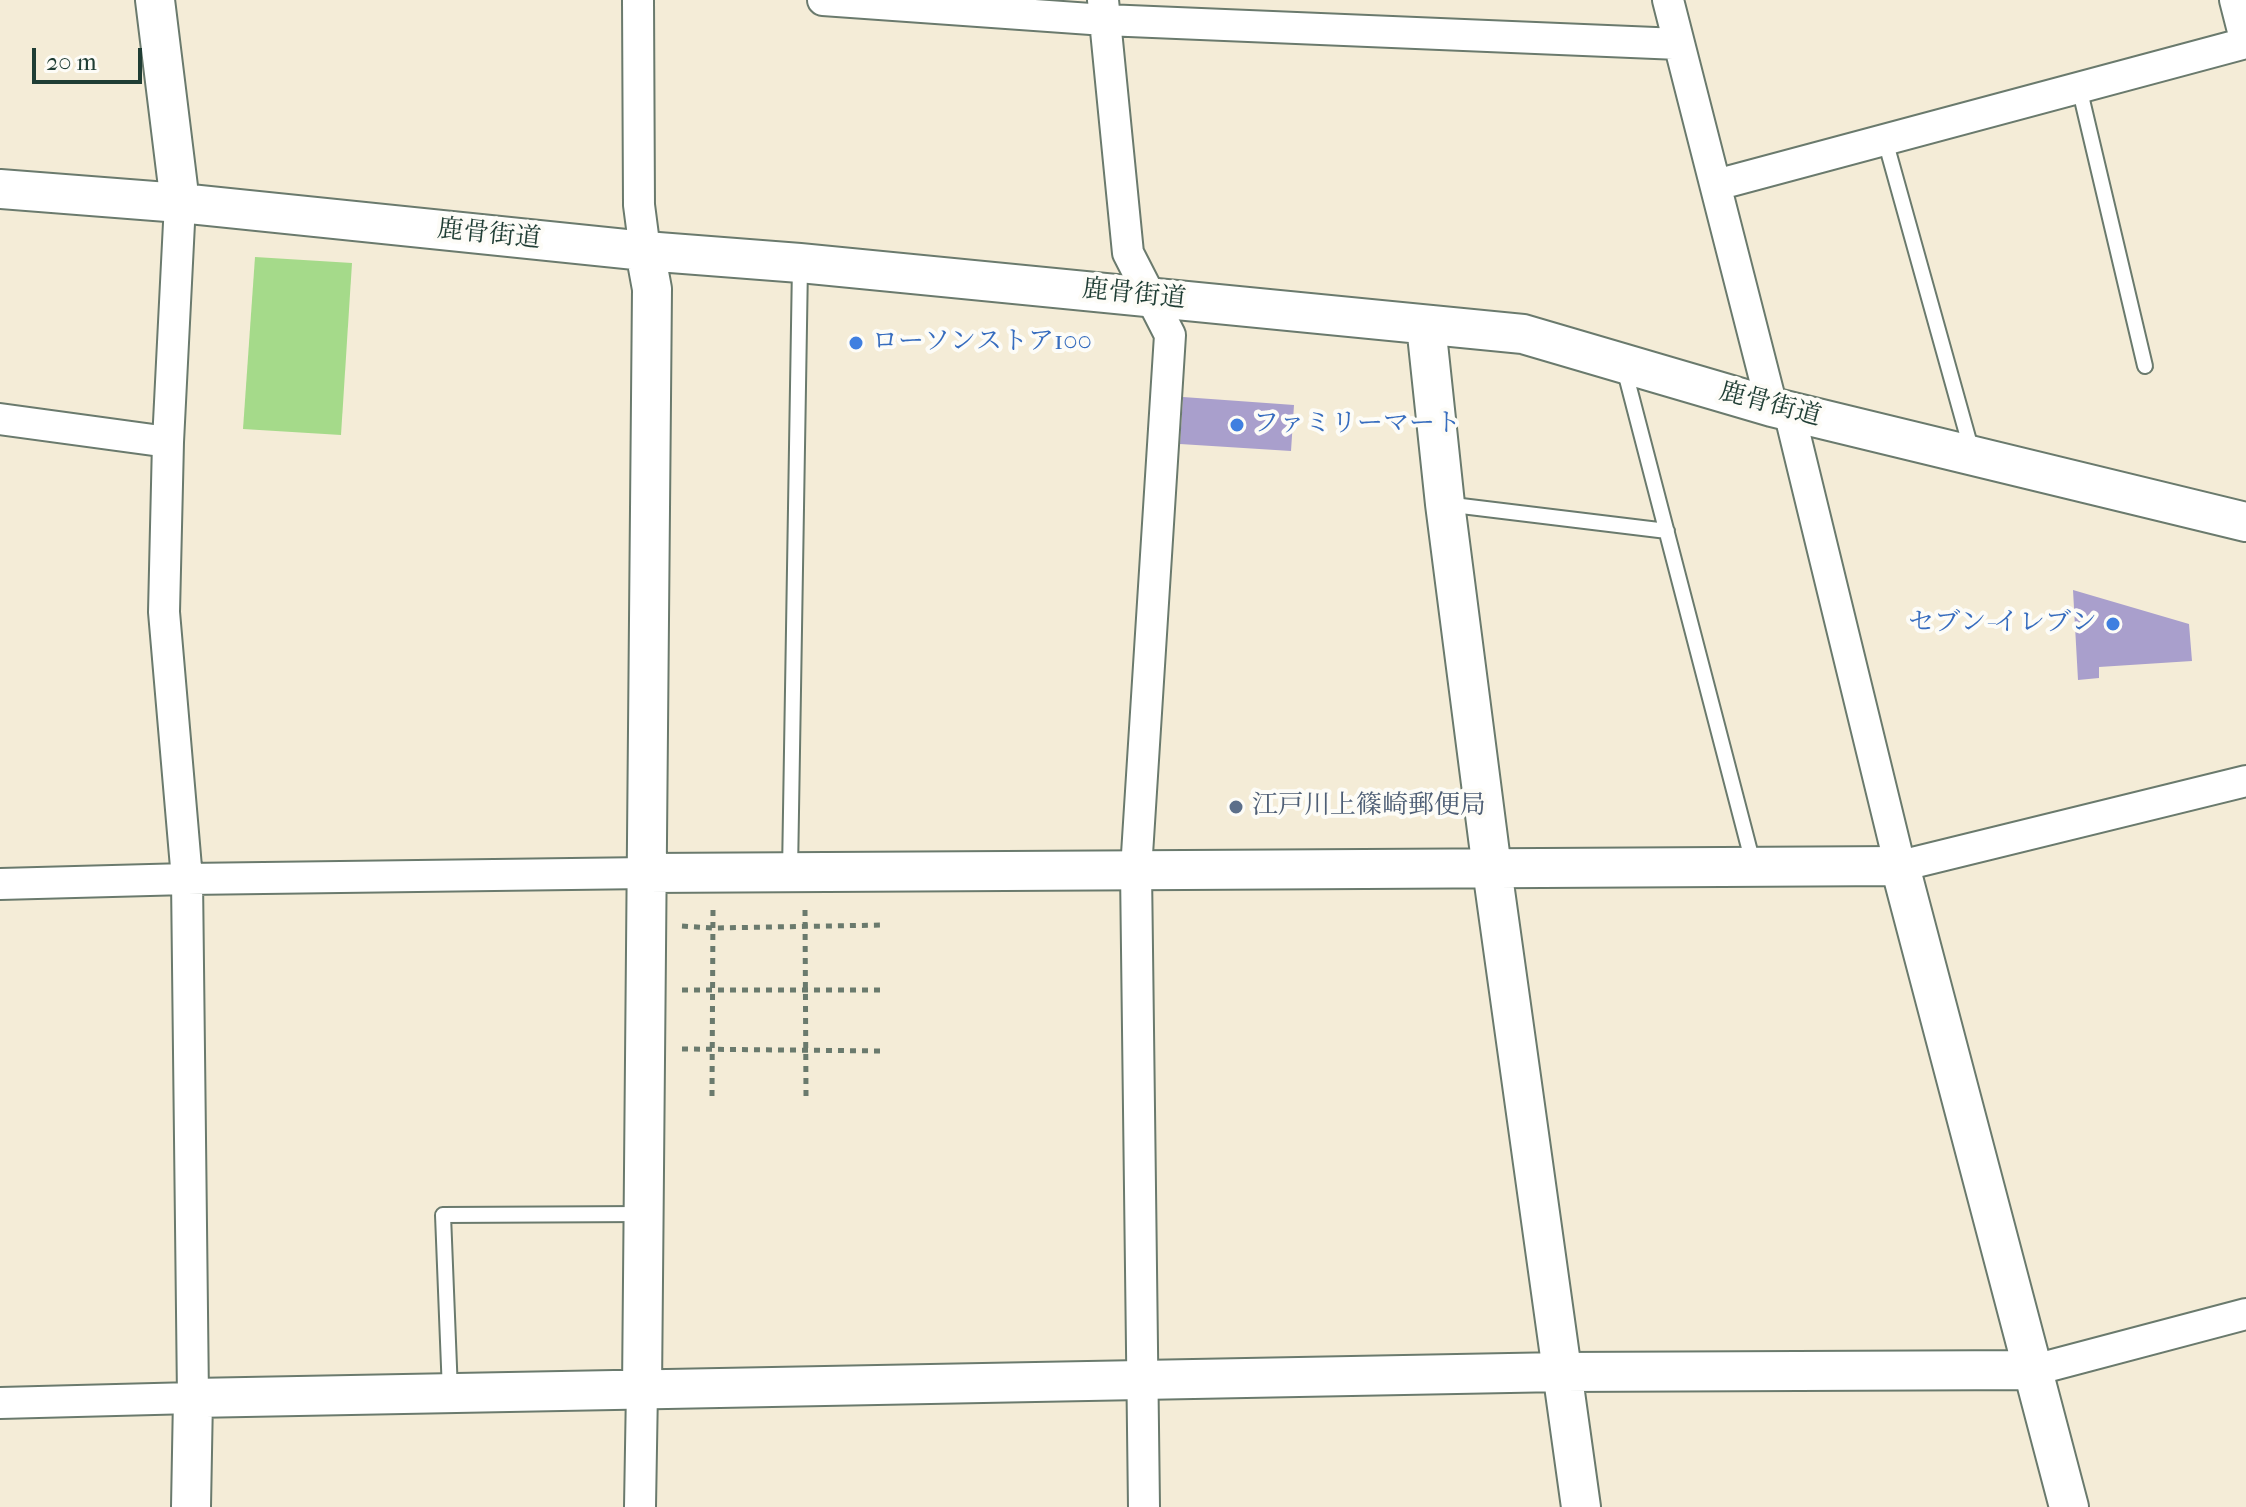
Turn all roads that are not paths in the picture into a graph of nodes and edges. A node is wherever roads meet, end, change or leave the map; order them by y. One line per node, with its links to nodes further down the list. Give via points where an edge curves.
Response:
1 (155, 0): 13 (street)
2 (638, 0): 14 (street, via 639,205)
3 (823, 0): 6 (street)
4 (1668, 0): 8 (street)
5 (2235, 0): 7 (street)
6 (1104, 10): 8 (street); 16 (street, via 1128,253)
7 (2246, 43): 9 (street)
8 (1679, 44): 11 (street)
9 (2079, 87): 10 (street); 19 (lane)
10 (1885, 140): 11 (street); 23 (lane)
11 (1716, 185): 20 (street)
12 (0, 189): 13 (street, 鹿骨街道)
13 (180, 203): 14 (street, 鹿骨街道); 22 (street)
14 (645, 251): 15 (street, 鹿骨街道); 32 (street, via 652,289)
15 (800, 263): 16 (street, 鹿骨街道); 35 (lane)
16 (1152, 296): 17 (street, 鹿骨街道); 31 (street, via 1170,335)
17 (1426, 325): 18 (street, 鹿骨街道, via 1523,334); 24 (street)
18 (1622, 361): 20 (street, 鹿骨街道); 26 (lane)
19 (2145, 366)
20 (1781, 409): 23 (street, 鹿骨街道); 28 (street)
21 (0, 419): 22 (street)
22 (168, 442): 33 (street, via 164,612)
23 (1973, 456): 25 (street, 鹿骨街道)
24 (1445, 504): 26 (lane); 30 (street)
25 (2246, 522)
26 (1667, 531): 29 (lane)
27 (2246, 781): 28 (street)
28 (1900, 866): 29 (street); 38 (street)
29 (1754, 867): 30 (street)
30 (1492, 869): 31 (street); 39 (street)
31 (1136, 870): 35 (street); 40 (street)
32 (648, 873): 33 (street); 35 (street); 36 (street)
33 (187, 879): 34 (street); 43 (street)
34 (0, 884)
35 (798, 888)
36 (644, 1214): 41 (street); 42 (lane, via 443,1215)
37 (2246, 1314): 38 (street)
38 (2034, 1370): 39 (street); 49 (street)
39 (1562, 1372): 40 (street); 48 (street)
40 (1144, 1380): 41 (street); 47 (street)
41 (642, 1389): 42 (street); 46 (street)
42 (450, 1393): 43 (street)
43 (193, 1398): 44 (street); 45 (street)
44 (0, 1403)
45 (191, 1507)
46 (640, 1507)
47 (1144, 1507)
48 (1581, 1507)
49 (2069, 1507)

